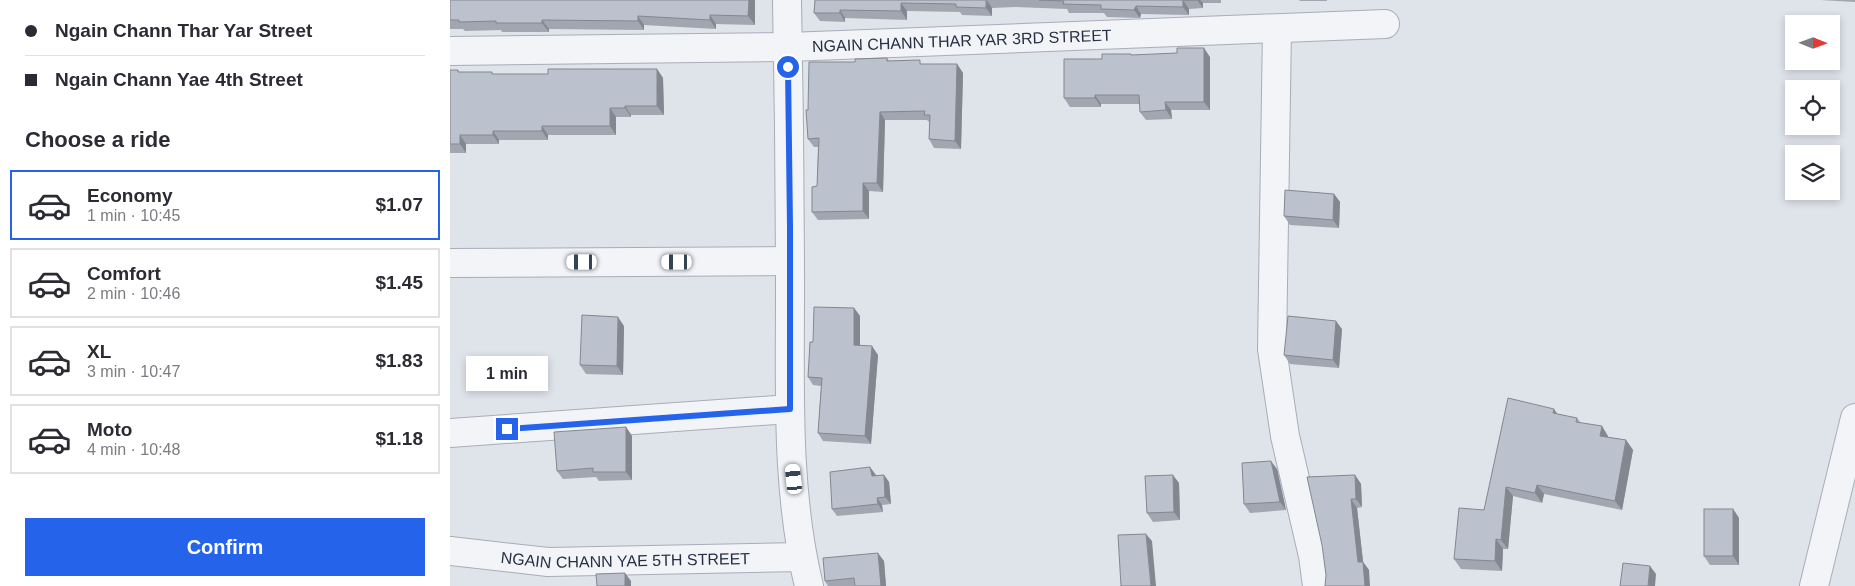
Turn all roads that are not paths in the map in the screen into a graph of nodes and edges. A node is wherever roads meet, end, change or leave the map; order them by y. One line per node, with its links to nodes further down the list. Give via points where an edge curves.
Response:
1 (787, 0): 4 (street)
2 (1385, 24): 3 (street, NGAIN CHANN THAR YAR 3RD STREET)
3 (1277, 29): 4 (street, NGAIN CHANN THAR YAR 3RD STREET); 14 (street, via 1272,349 1284,436 1313,556)
4 (788, 47): 5 (street, NGAIN CHANN THAR YAR 3RD STREET); 6 (street)
5 (450, 51)
6 (790, 261): 7 (street); 8 (street)
7 (450, 263)
8 (790, 409): 10 (street); 12 (street)
9 (1854, 424): 15 (street)
10 (450, 433)
11 (450, 551): 12 (street, NGAIN CHANN YAE 5TH STREET, via 548,562)
12 (802, 558): 13 (street)
13 (809, 586)
14 (1317, 586)
15 (1814, 586)

